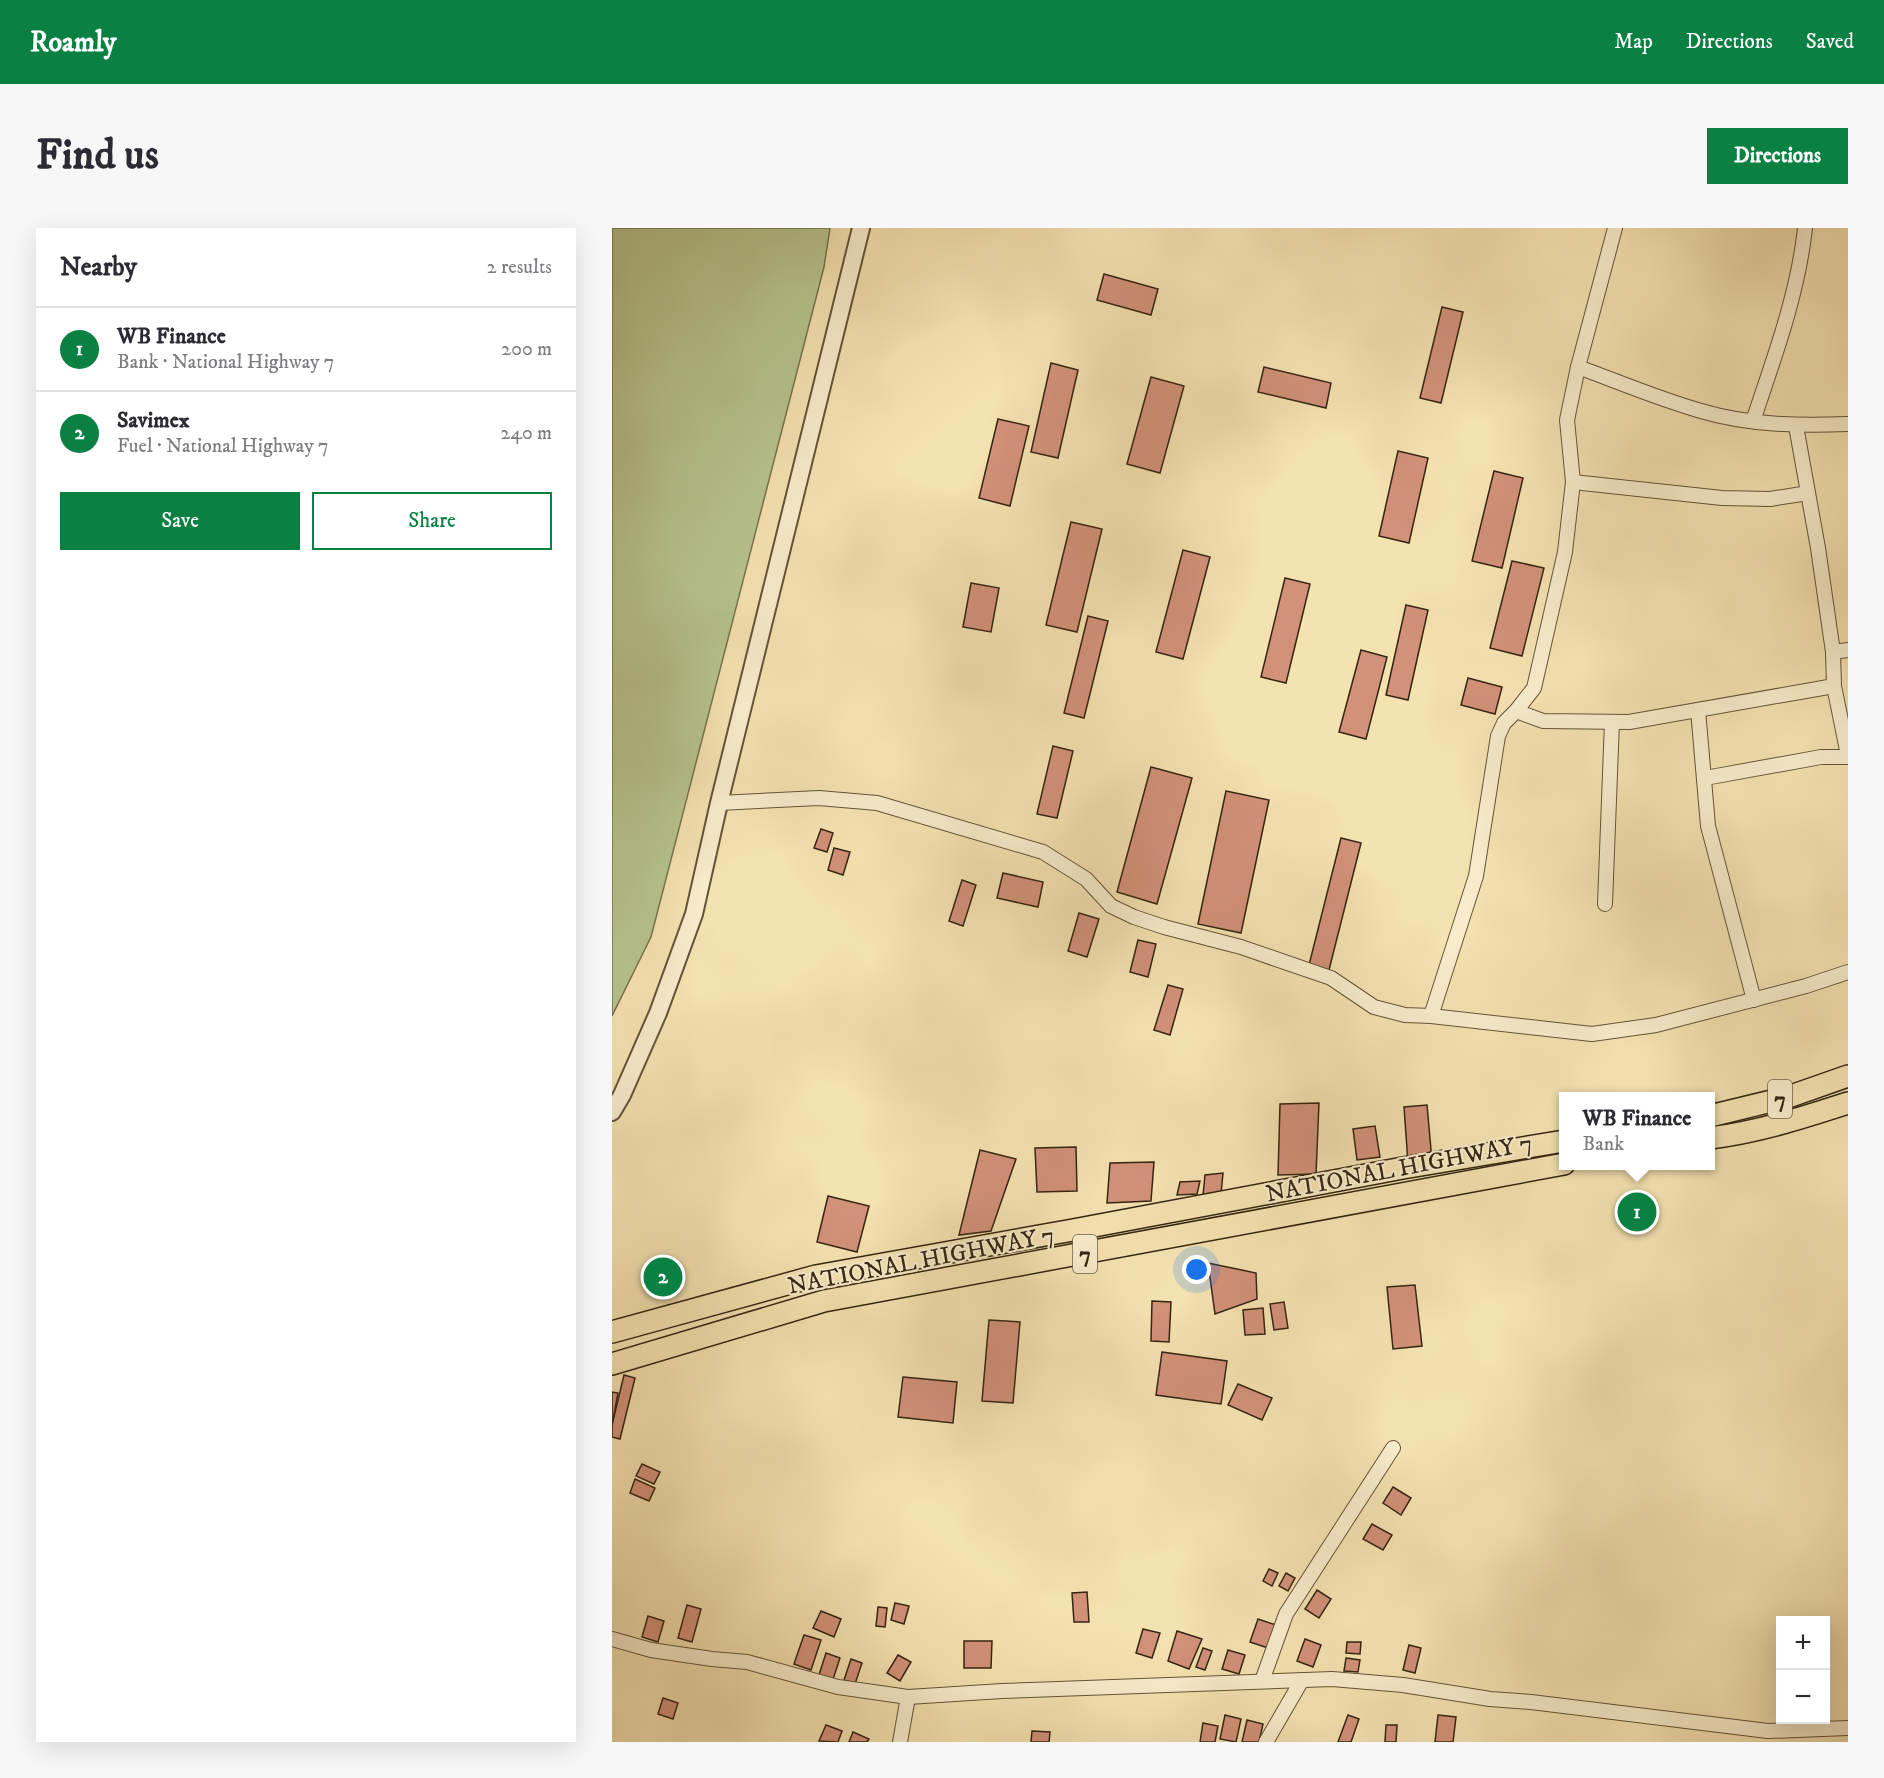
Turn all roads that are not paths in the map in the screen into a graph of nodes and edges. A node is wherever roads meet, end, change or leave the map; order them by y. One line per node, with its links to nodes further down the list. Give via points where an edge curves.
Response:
1 (861, 228): 18 (street)
2 (1615, 228): 4 (street)
3 (1805, 228): 5 (street, via 1785,320)
4 (1578, 367): 5 (street, via 1702,411); 8 (street, via 1567,420)
5 (1753, 421): 7 (street)
6 (1848, 424): 7 (street)
7 (1796, 426): 9 (street)
8 (1573, 482): 9 (street, via 1722,498 1770,499); 14 (street, via 1565,552 1534,688)
9 (1808, 493): 11 (street)
10 (1848, 650): 11 (street)
11 (1833, 652): 12 (street)
12 (1834, 686): 13 (street); 16 (street)
13 (1698, 710): 15 (street); 17 (street)
14 (1516, 711): 15 (street, via 1543,721); 22 (street, via 1503,723 1498,736 1476,876)
15 (1612, 722): 19 (street)
16 (1848, 756): 17 (street, via 1821,757)
17 (1705, 778): 21 (street, via 1708,826)
18 (719, 803): 22 (street, via 819,798 877,803 1043,852 1086,879 1111,906 1134,917 1331,978 1374,1007 1405,1015); 25 (street, via 694,914 658,1013)
19 (1605, 904)
20 (1848, 972): 21 (street)
21 (1754, 1000): 22 (street, via 1656,1025 1592,1034)
22 (1431, 1016)
23 (1848, 1076): 26 (highway, 7, via 1788,1097)
24 (1848, 1103): 27 (highway, 7, via 1790,1122)
25 (612, 1112)
26 (1715, 1115)
27 (1715, 1137)
28 (1559, 1143): 30 (highway, NATIONAL HIGHWAY 7 / 7)
29 (1559, 1165): 31 (highway, NATIONAL HIGHWAY 7 / 7)
30 (1403, 1168): 31 (highway); 32 (highway, NATIONAL HIGHWAY 7 / 7)
31 (1412, 1191): 33 (highway, NATIONAL HIGHWAY 7 / 7)
32 (1073, 1230): 33 (highway); 34 (highway, NATIONAL HIGHWAY 7 / 7)
33 (1077, 1255): 35 (highway, NATIONAL HIGHWAY 7 / 7)
34 (816, 1276): 35 (highway); 36 (highway, NATIONAL HIGHWAY 7 / 7)
35 (824, 1301): 37 (highway, NATIONAL HIGHWAY 7 / 7)
36 (612, 1332)
37 (612, 1364)
38 (1393, 1448): 41 (street, via 1286,1614)
39 (612, 1639): 42 (street, via 651,1650 747,1662 838,1687)
40 (1302, 1680): 41 (street); 43 (street, via 1403,1685 1490,1699 1768,1731); 45 (street)
41 (1262, 1681): 42 (street)
42 (908, 1697): 44 (street)
43 (1848, 1728)
44 (900, 1742)
45 (1266, 1742)

